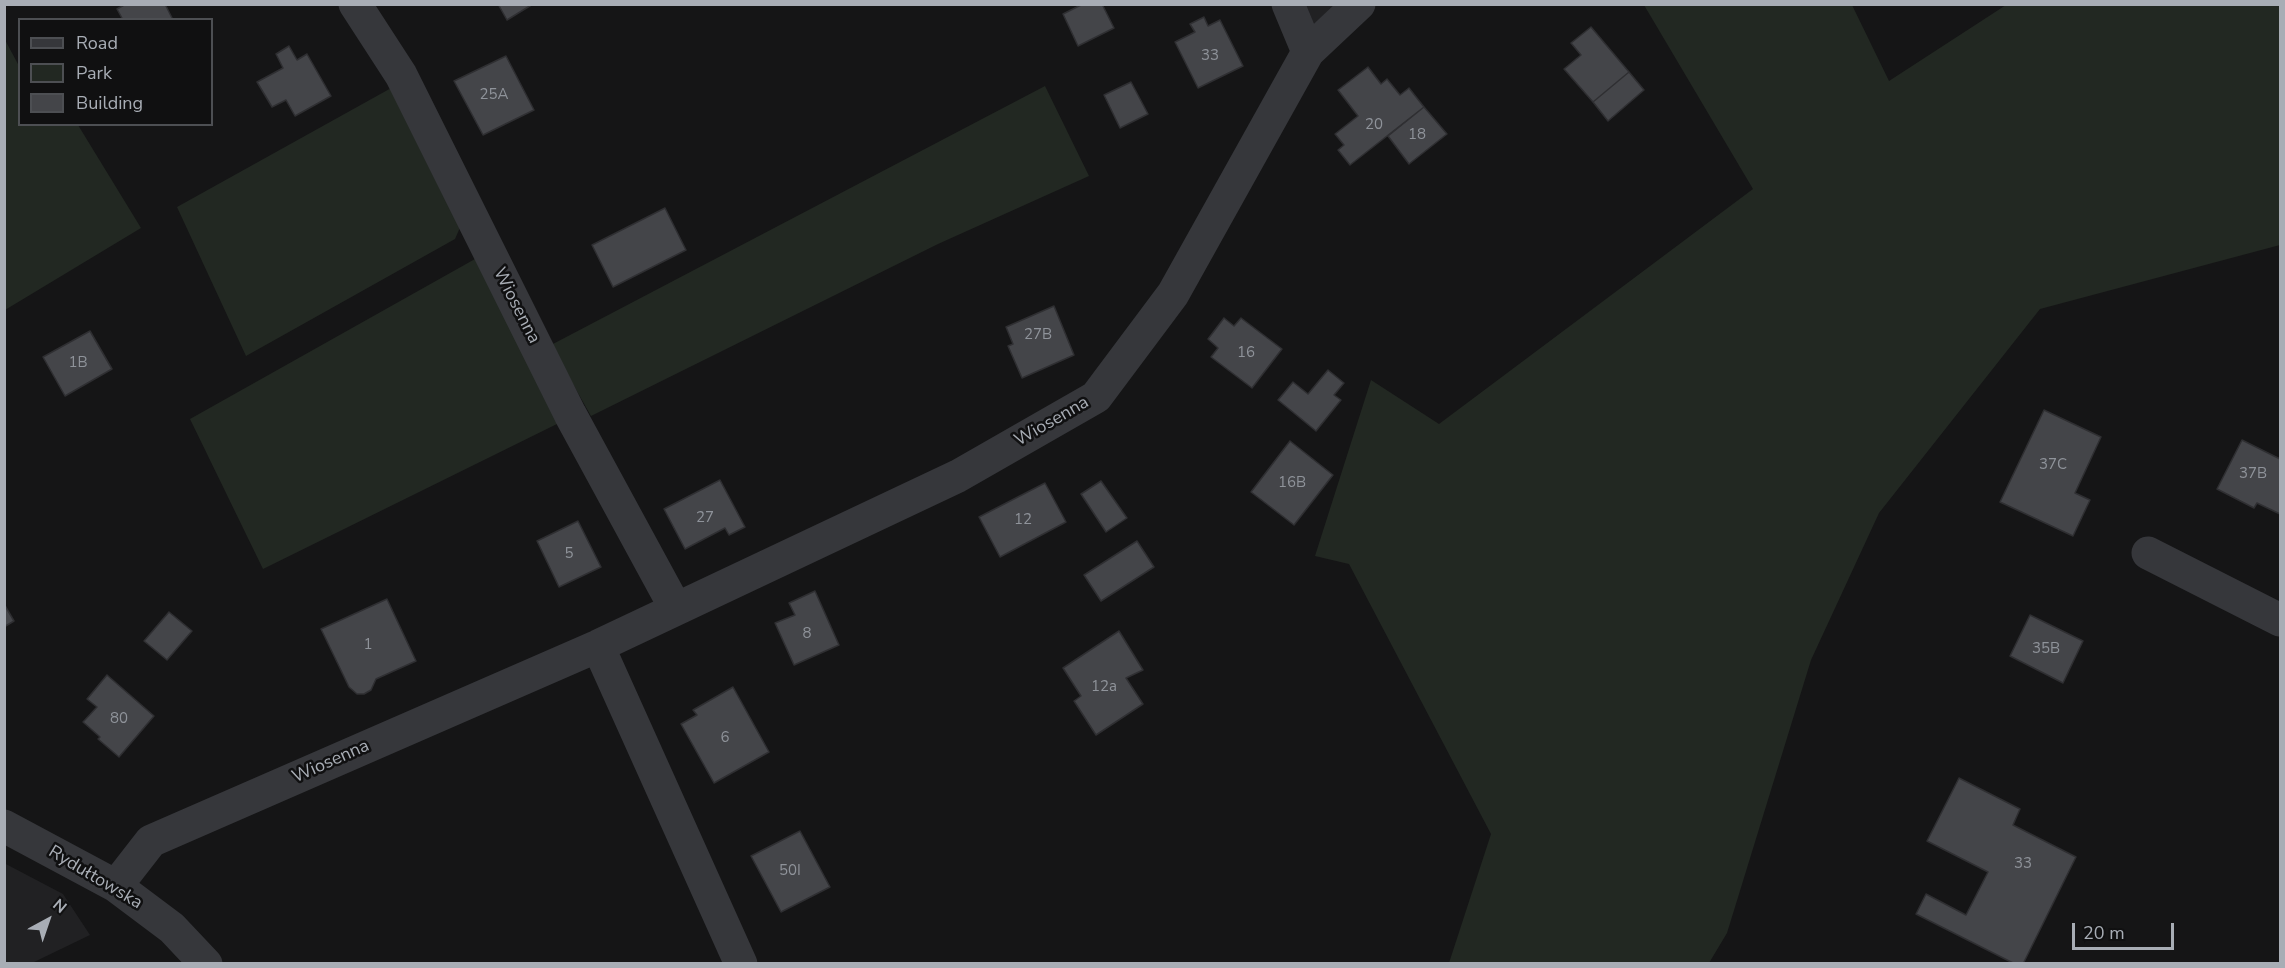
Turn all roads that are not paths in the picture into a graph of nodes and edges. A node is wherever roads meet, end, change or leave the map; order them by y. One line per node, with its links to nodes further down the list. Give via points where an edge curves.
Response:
1 (355, 4): 6 (street, Wiosenna, via 401,75 570,414)
2 (1288, 4): 4 (street)
3 (1359, 4): 4 (street, Wiosenna)
4 (1308, 52): 6 (street, Wiosenna, via 1173,294 1096,397 958,476)
5 (2148, 553): 7 (street)
6 (676, 609): 8 (street, Wiosenna)
7 (2280, 620)
8 (598, 646): 10 (street, Wiosenna, via 150,841); 12 (street)
9 (4, 826): 10 (street, Rydułtowska)
10 (116, 886): 11 (street, Rydułtowska, via 172,928)
11 (206, 963)
12 (741, 963)

